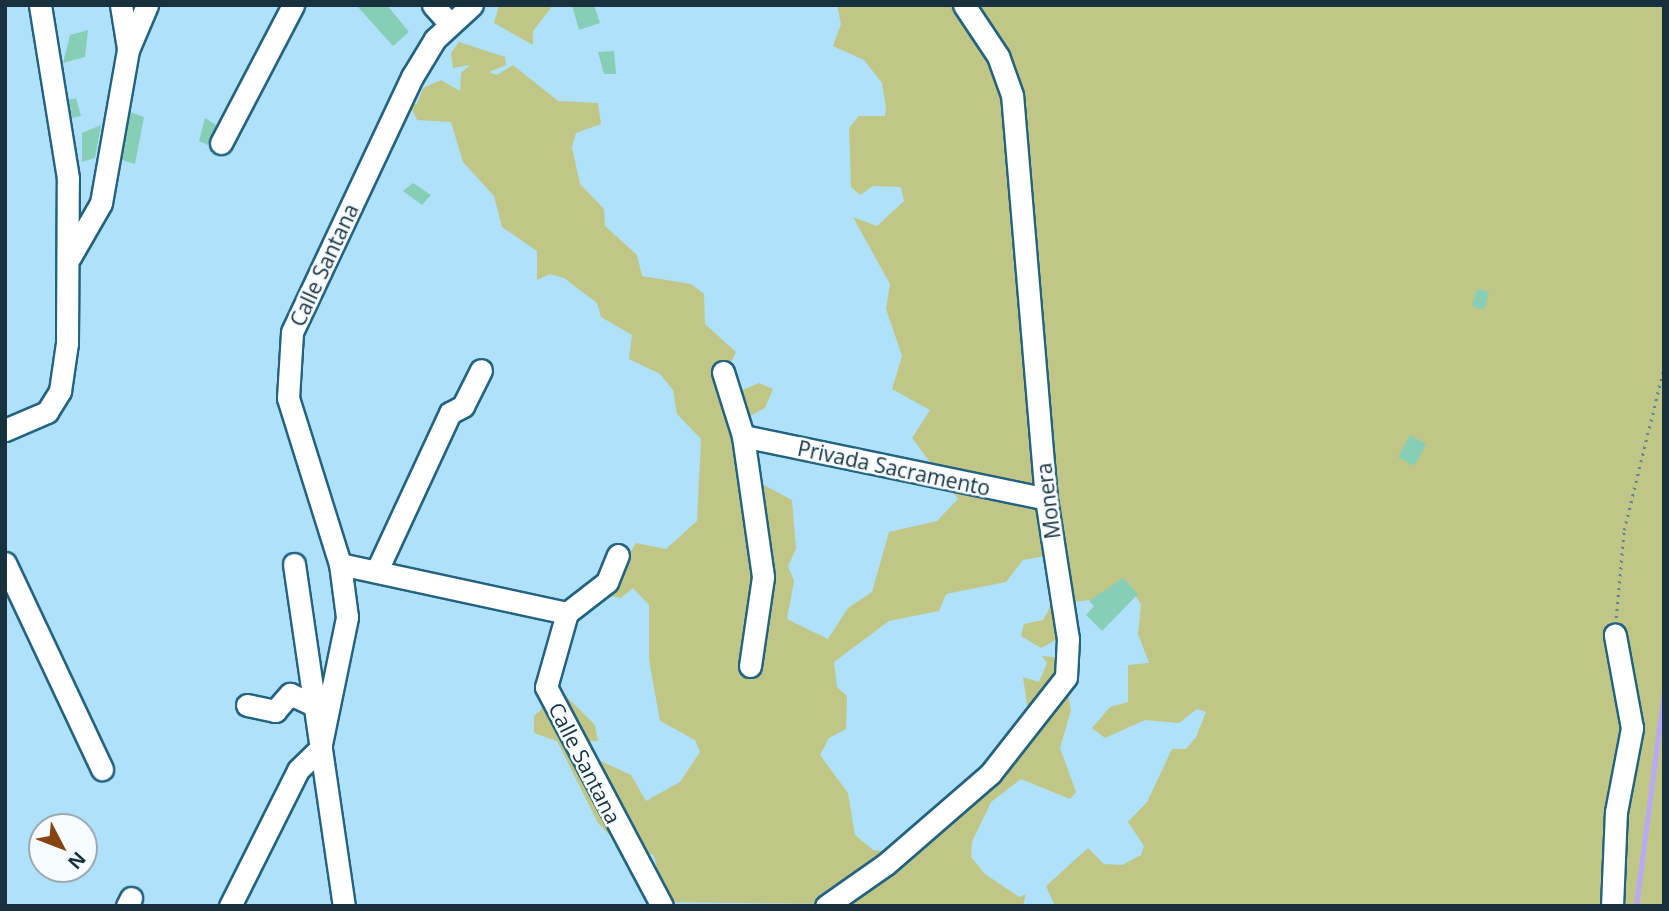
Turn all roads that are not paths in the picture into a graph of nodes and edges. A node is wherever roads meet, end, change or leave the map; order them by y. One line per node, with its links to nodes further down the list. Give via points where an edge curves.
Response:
1 (40, 5): 11 (street, via 63,136)
2 (121, 5): 9 (street)
3 (147, 5): 9 (street)
4 (293, 5): 10 (street)
5 (433, 5): 8 (street)
6 (472, 5): 8 (street, Calle Santana)
7 (964, 5): 16 (street, Monera, via 998,56 1012,95)
8 (450, 24): 20 (street, Calle Santana, via 423,58 387,125 292,332 288,397)
9 (128, 50): 11 (street, via 101,203)
10 (221, 143)
11 (70, 257): 14 (street, via 60,391 35,422)
12 (481, 370): 21 (street, via 463,406 450,413)
13 (723, 372): 15 (street)
14 (5, 430)
15 (743, 436): 16 (street, Privada Sacramento); 24 (street, via 763,577)
16 (1046, 499): 32 (street, Monera, via 1068,639 1066,677 990,774 886,864)
17 (618, 555): 22 (street, via 607,582)
18 (5, 564): 28 (street)
19 (294, 564): 26 (street)
20 (340, 564): 21 (street); 27 (street, Calle Santana, via 347,617)
21 (378, 568): 22 (street)
22 (567, 613): 31 (street, Calle Santana, via 546,687)
23 (1615, 635): 33 (street, via 1632,728 1616,812)
24 (750, 666)
25 (247, 705): 26 (street, via 275,711 290,694)
26 (314, 705): 27 (street)
27 (320, 749): 29 (street, via 298,770); 30 (street)
28 (102, 769)
29 (230, 906)
30 (344, 906)
31 (662, 906)
32 (826, 906)
33 (1612, 906)

